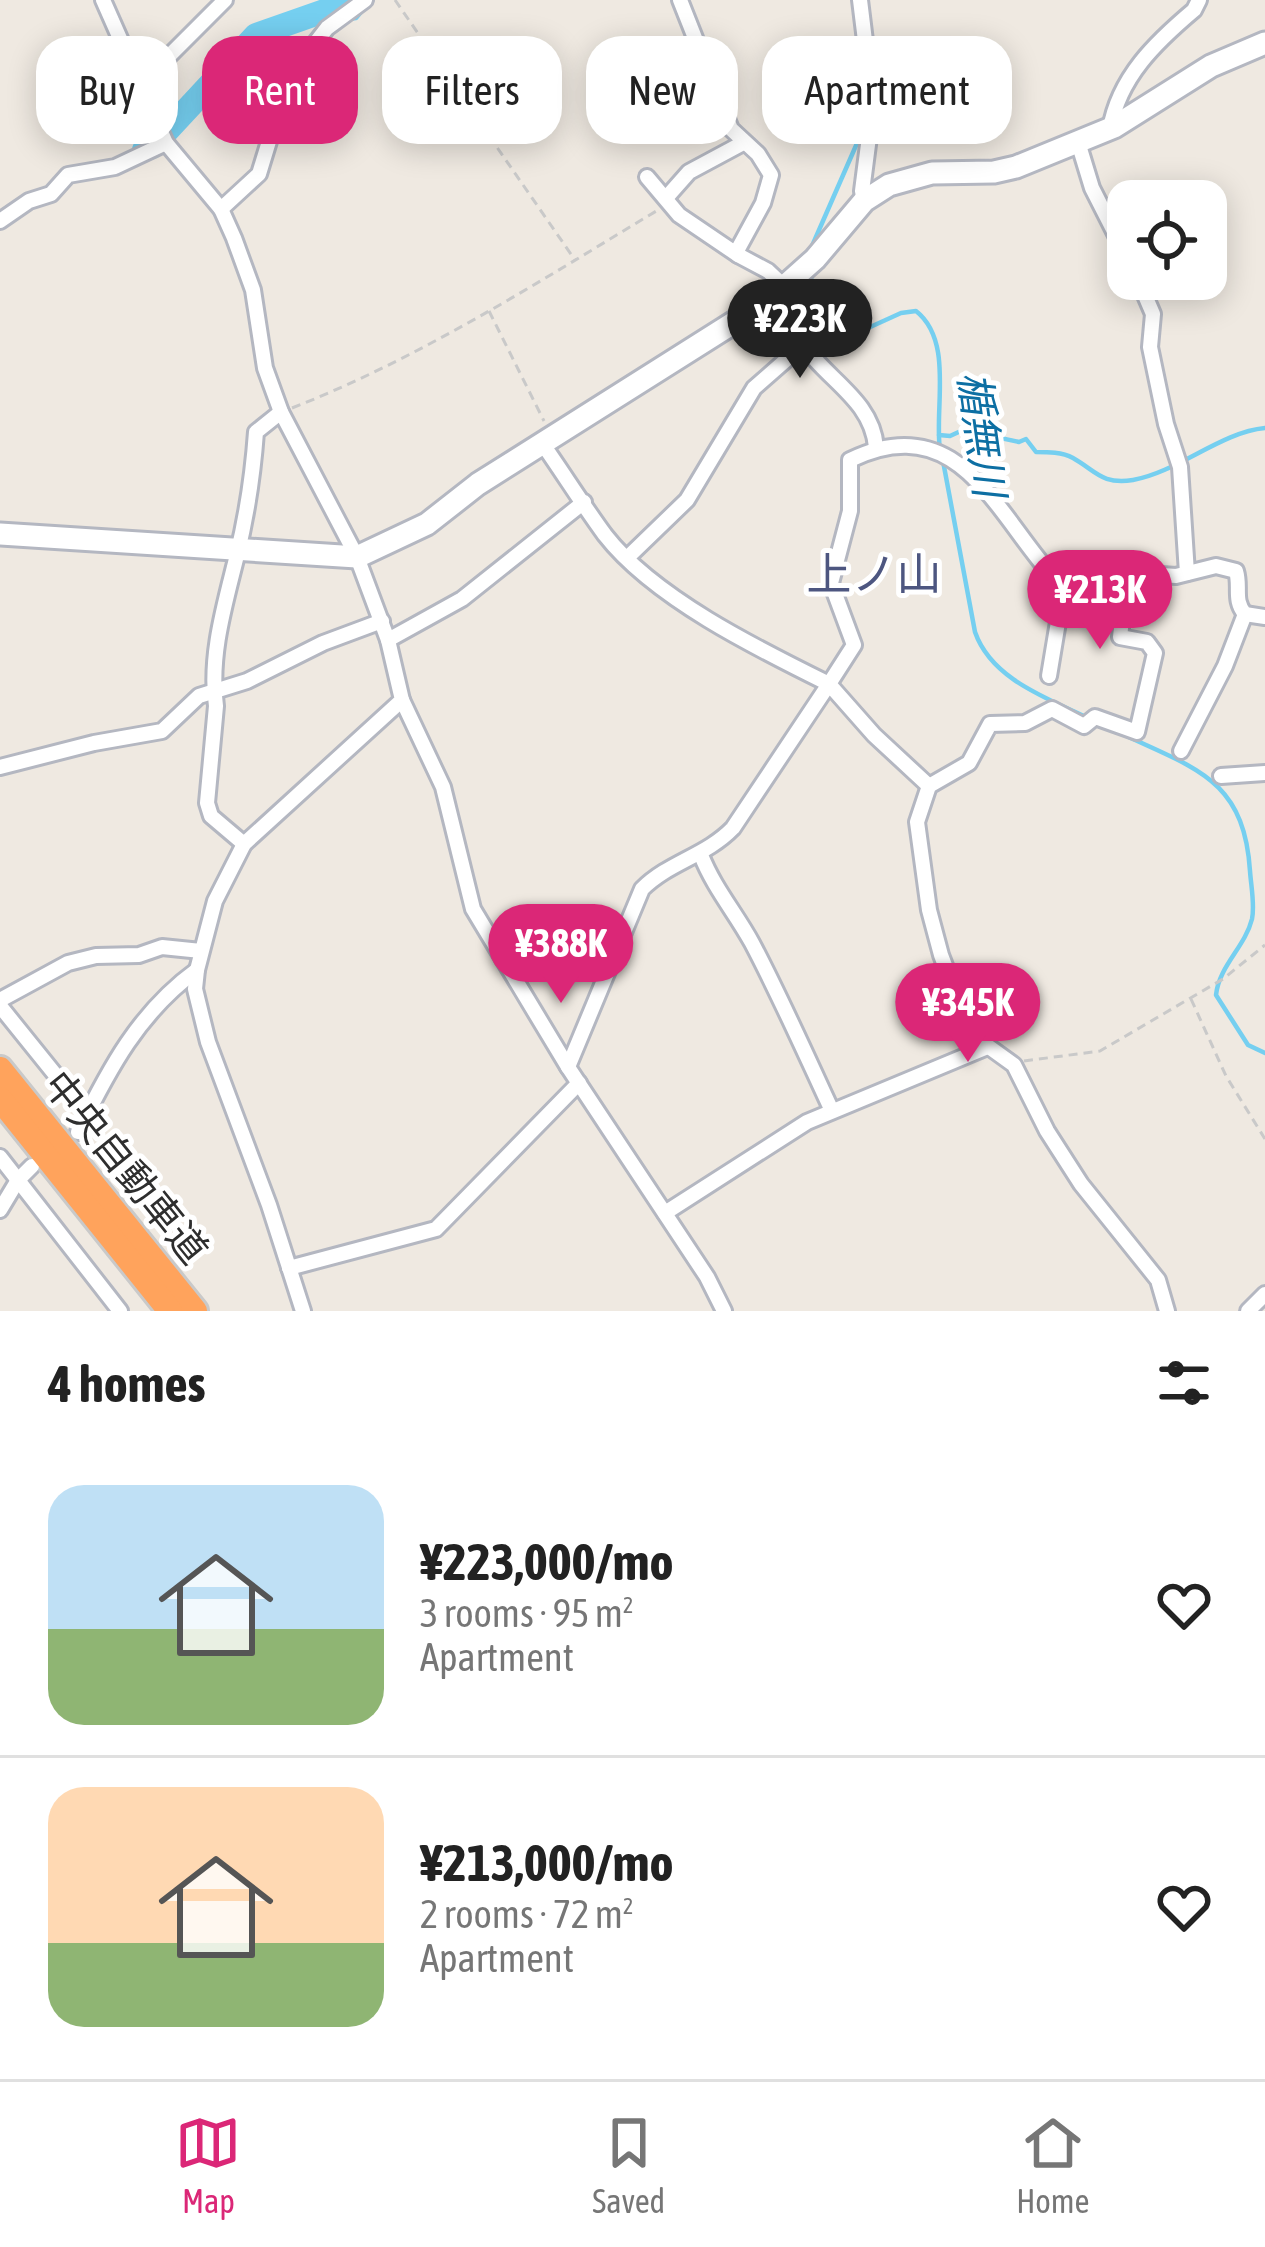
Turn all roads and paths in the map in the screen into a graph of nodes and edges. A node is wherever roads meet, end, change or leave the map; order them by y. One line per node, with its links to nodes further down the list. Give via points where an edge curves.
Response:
1 (103, 0): 9 (street)
2 (225, 0): 11 (street)
3 (365, 0): 8 (street)
4 (395, 0): 24 (path)
5 (680, 0): 13 (street)
6 (860, 0): 19 (street, via 873,106)
7 (1199, 0): 12 (street, via 1146,53)
8 (342, 12): 20 (street, via 277,92 259,174)
9 (120, 36)
10 (1265, 44): 12 (street, via 1211,66)
11 (178, 47)
12 (1110, 129): 14 (street)
13 (743, 142): 18 (street, via 689,172); 23 (street, via 766,166 770,183)
14 (1078, 142): 19 (street, via 994,172 910,176); 21 (street)
15 (164, 144): 22 (street, via 115,167 68,175 51,194)
16 (167, 144): 20 (street)
17 (646, 177): 18 (street)
18 (668, 201): 23 (street); 24 (path)
19 (864, 201): 25 (street)
20 (220, 208): 29 (street, via 253,290)
21 (1107, 218)
22 (0, 220)
23 (738, 255): 25 (street, via 768,271)
24 (575, 260): 27 (path)
25 (780, 291): 28 (street); 30 (street)
26 (1147, 300): 37 (street, via 1150,347 1180,467)
27 (489, 310): 29 (path); 30 (path, via 522,370)
28 (803, 345): 31 (street, via 860,404); 36 (street, via 754,388 688,500)
29 (281, 412): 34 (street, via 256,432); 35 (street)
30 (546, 440): 32 (street); 35 (street, via 427,524)
31 (876, 447): 39 (street, via 925,447 976,477); 45 (street, via 850,460 850,511 831,583 854,645)
32 (584, 502): 36 (street); 43 (street, via 462,599)
33 (0, 534): 34 (street)
34 (237, 552): 35 (street); 46 (street, via 220,616)
35 (357, 557): 42 (street)
36 (628, 557): 45 (street, via 710,620)
37 (1186, 573): 38 (street); 40 (street, via 1236,571)
38 (1127, 574): 39 (street); 52 (street, via 1120,637 1147,642 1155,653 1138,732 1091,720 1084,726 1052,709 1025,723 990,724 969,763)
39 (1056, 580): 44 (street, via 1061,604)
40 (1245, 614): 41 (street); 48 (street)
41 (1265, 617)
42 (382, 622): 43 (street); 46 (street)
43 (388, 640): 47 (street)
44 (1049, 676)
45 (829, 684): 52 (street); 54 (street, via 733,829)
46 (214, 690): 49 (street, via 161,731); 53 (street, via 207,803 211,817)
47 (402, 700): 53 (street); 62 (street, via 443,787 473,909)
48 (1181, 751)
49 (0, 767)
50 (1265, 773): 51 (street)
51 (1221, 776)
52 (929, 786): 60 (street, via 917,822 929,910 958,1004)
53 (244, 844): 56 (street)
54 (701, 855): 62 (street, via 642,889); 66 (street)
55 (1265, 945): 58 (path)
56 (201, 951): 57 (street); 59 (street, via 161,946 68,963)
57 (197, 970): 67 (street, via 136,1028); 75 (street, via 208,1042)
58 (1191, 999): 61 (path, via 1100,1051); 69 (path)
59 (0, 1003): 67 (street)
60 (985, 1048): 61 (street); 66 (street)
61 (1010, 1062): 82 (street, via 1081,1184 1158,1280)
62 (568, 1067): 64 (street)
63 (0, 1069): 79 (highway, 中央自動車道)
64 (579, 1083): 74 (street); 75 (street, via 436,1229)
65 (0, 1099): 78 (highway, 中央自動車道)
66 (832, 1112): 74 (street)
67 (87, 1114): 68 (street)
68 (78, 1132)
69 (1265, 1139)
70 (0, 1157): 72 (street)
71 (32, 1166): 72 (street)
72 (18, 1180): 73 (street); 77 (street)
73 (0, 1210)
74 (665, 1213): 81 (street)
75 (289, 1268): 80 (street)
76 (1265, 1294): 83 (street)
77 (120, 1311)
78 (170, 1311)
79 (195, 1311)
80 (303, 1311)
81 (724, 1311)
82 (1167, 1311)
83 (1248, 1311)

